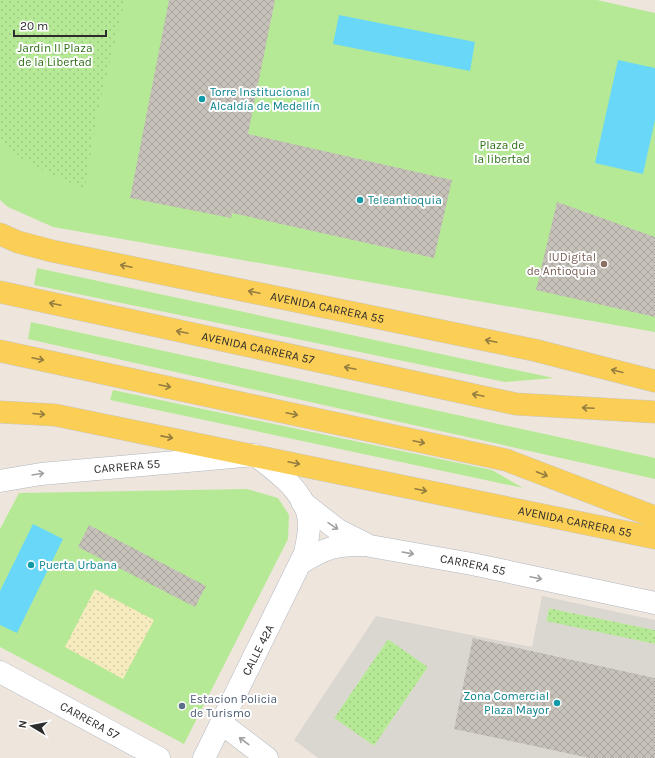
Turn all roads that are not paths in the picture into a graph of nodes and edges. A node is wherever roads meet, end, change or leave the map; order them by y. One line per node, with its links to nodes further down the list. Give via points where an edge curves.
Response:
1 (0, 234): 4 (main road, AVENIDA CARRERA 55, one-way to 1, via 534,350 52,251 18,242)
2 (0, 292): 6 (main road, AVENIDA CARRERA 57, one-way to 2, via 516,404)
3 (0, 350): 10 (main road, AVENIDA CARRERA 55, one-way to 10, via 506,460)
4 (655, 381)
5 (0, 412): 7 (main road, AVENIDA CARRERA 55, one-way to 7, via 55,415)
6 (655, 412)
7 (255, 455): 8 (street, CARRERA 55, one-way to 7, via 41,474); 9 (street, CALLE 42A, via 279,473); 11 (main road, AVENIDA CARRERA 55, one-way to 11)
8 (0, 481)
9 (302, 502): 12 (street, CARRERA 55, one-way to 12, via 338,530); 13 (street, CALLE 42A, via 309,518 309,533)
10 (655, 517)
11 (655, 538)
12 (370, 546): 13 (street, via 343,545 327,548); 14 (street, CARRERA 55, one-way to 14, via 472,564)
13 (301, 563): 16 (street, CALLE 42A)
14 (655, 603)
15 (0, 672): 17 (street, CARRERA 57)
16 (221, 723): 18 (street, CALLE 42A); 19 (street, one-way to 16)
17 (159, 758)
18 (204, 758)
19 (267, 758)

